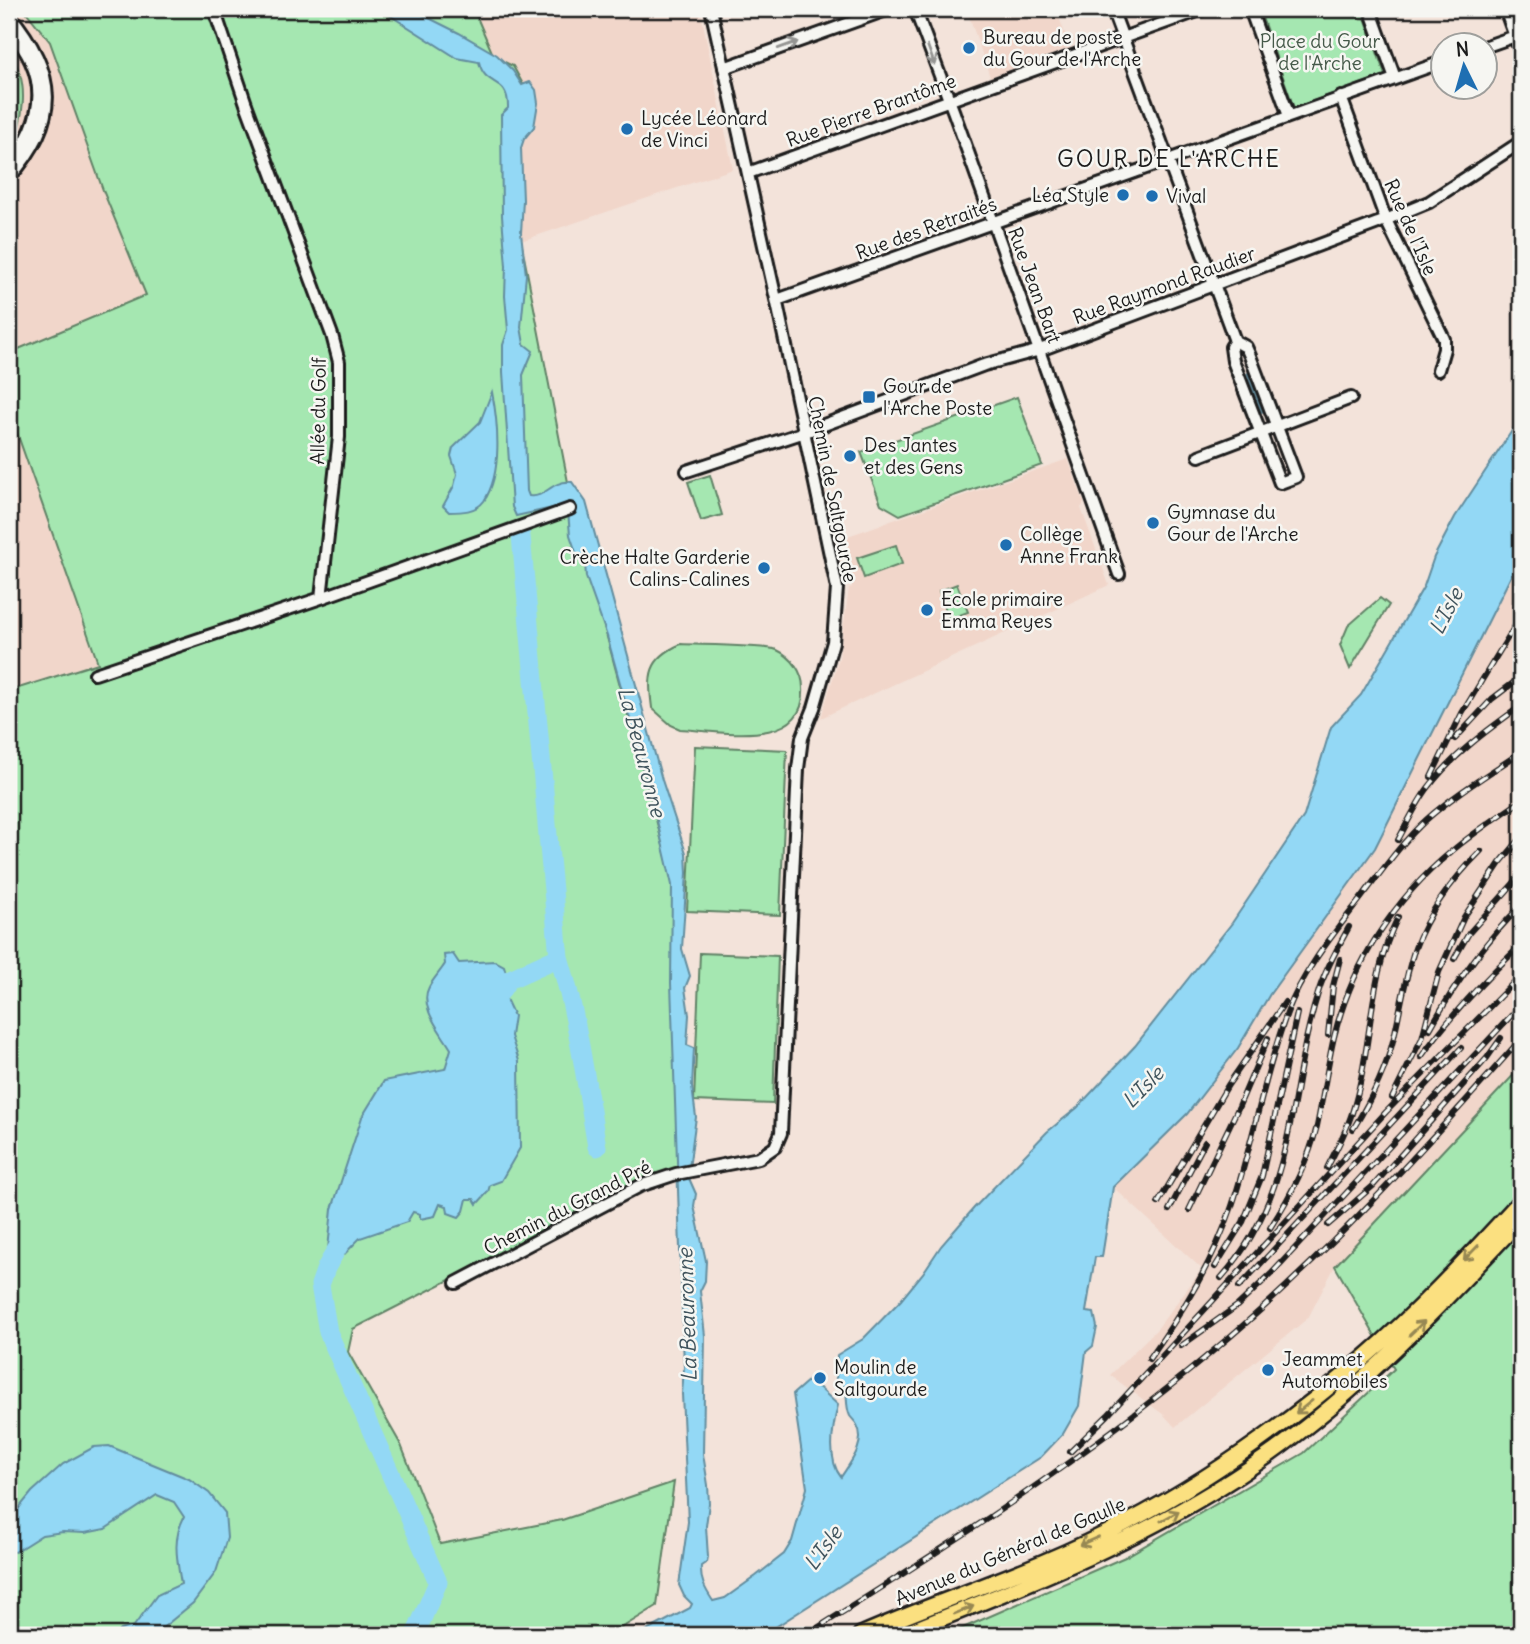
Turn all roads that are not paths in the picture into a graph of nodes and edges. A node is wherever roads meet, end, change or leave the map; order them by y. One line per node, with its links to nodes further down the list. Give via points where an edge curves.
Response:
1 (214, 9): 44 (street, Allée du Golf, via 339,362 339,436)
2 (711, 9): 17 (street, Chemin de Saltgourde)
3 (889, 9): 17 (street, one-way to 3)
4 (915, 9): 20 (street, Rue Jean Bart, one-way to 20)
5 (1112, 9): 13 (street)
6 (1203, 9): 13 (street, Rue Pierre Brantôme)
7 (1250, 9): 21 (street)
8 (1370, 9): 18 (street)
9 (1505, 9): 12 (street)
10 (9, 14): 26 (street, via 34,48 47,88 37,140)
11 (9, 30): 24 (street, via 31,60 39,92 33,127)
12 (1518, 35): 14 (street); 15 (street)
13 (1123, 38): 20 (street, Rue Pierre Brantôme); 23 (street)
14 (1498, 42)
15 (1521, 53)
16 (1428, 67): 18 (street, Rue des Retraités)
17 (724, 68): 25 (street, Chemin de Saltgourde)
18 (1395, 78): 19 (street, Rue des Retraités)
19 (1341, 97): 21 (street, Rue des Retraités); 27 (street, Rue de l'Isle)
20 (948, 101): 25 (street, Rue Pierre Brantôme); 28 (street, Rue Jean Bart)
21 (1289, 116): 23 (street, Rue des Retraités)
22 (1521, 142): 27 (street, Rue Raymond Raudier, via 1440,195)
23 (1167, 159): 28 (street, Rue des Retraités); 29 (street)
24 (9, 164)
25 (748, 173): 30 (street, Chemin de Saltgourde)
26 (9, 178)
27 (1386, 220): 29 (street, Rue Raymond Raudier); 35 (street, Rue de l'Isle, via 1444,339)
28 (993, 223): 30 (street, Rue des Retraités); 32 (street, Rue Jean Bart)
29 (1213, 286): 31 (street); 32 (street, Rue Raymond Raudier)
30 (777, 300): 38 (street, Chemin de Saltgourde)
31 (1235, 341): 33 (street, via 1246,347); 34 (street, via 1231,347)
32 (1040, 350): 38 (street, Rue Raymond Raudier, via 984,365); 43 (street, Rue Jean Bart)
33 (1250, 356): 34 (street, via 1245,365); 37 (street)
34 (1234, 362): 39 (street)
35 (1437, 370)
36 (1351, 398): 37 (street)
37 (1277, 426): 39 (street); 39 (street, via 1296,477 1280,483)
38 (805, 432): 41 (street, Rue Raymond Raudier); 46 (street, Chemin de Saltgourde, via 837,588 833,642 802,738 798,769 781,1133 775,1147 759,1158)
39 (1260, 433): 40 (street)
40 (1199, 456)
41 (687, 471)
42 (570, 509): 44 (street)
43 (1119, 574)
44 (321, 598): 45 (street)
45 (95, 674)
46 (676, 1174): 49 (street, Chemin du Grand Pré, via 640,1186)
47 (1521, 1200): 50 (main road, Avenue du Général de Gaulle, one-way to 50, via 1365,1357 1214,1472 1122,1526)
48 (1521, 1219): 51 (main road, Avenue du Général de Gaulle, one-way to 48, via 1065,1570 1137,1535 1266,1457 1350,1392 1444,1302)
49 (456, 1283)
50 (861, 1635)
51 (900, 1635)

